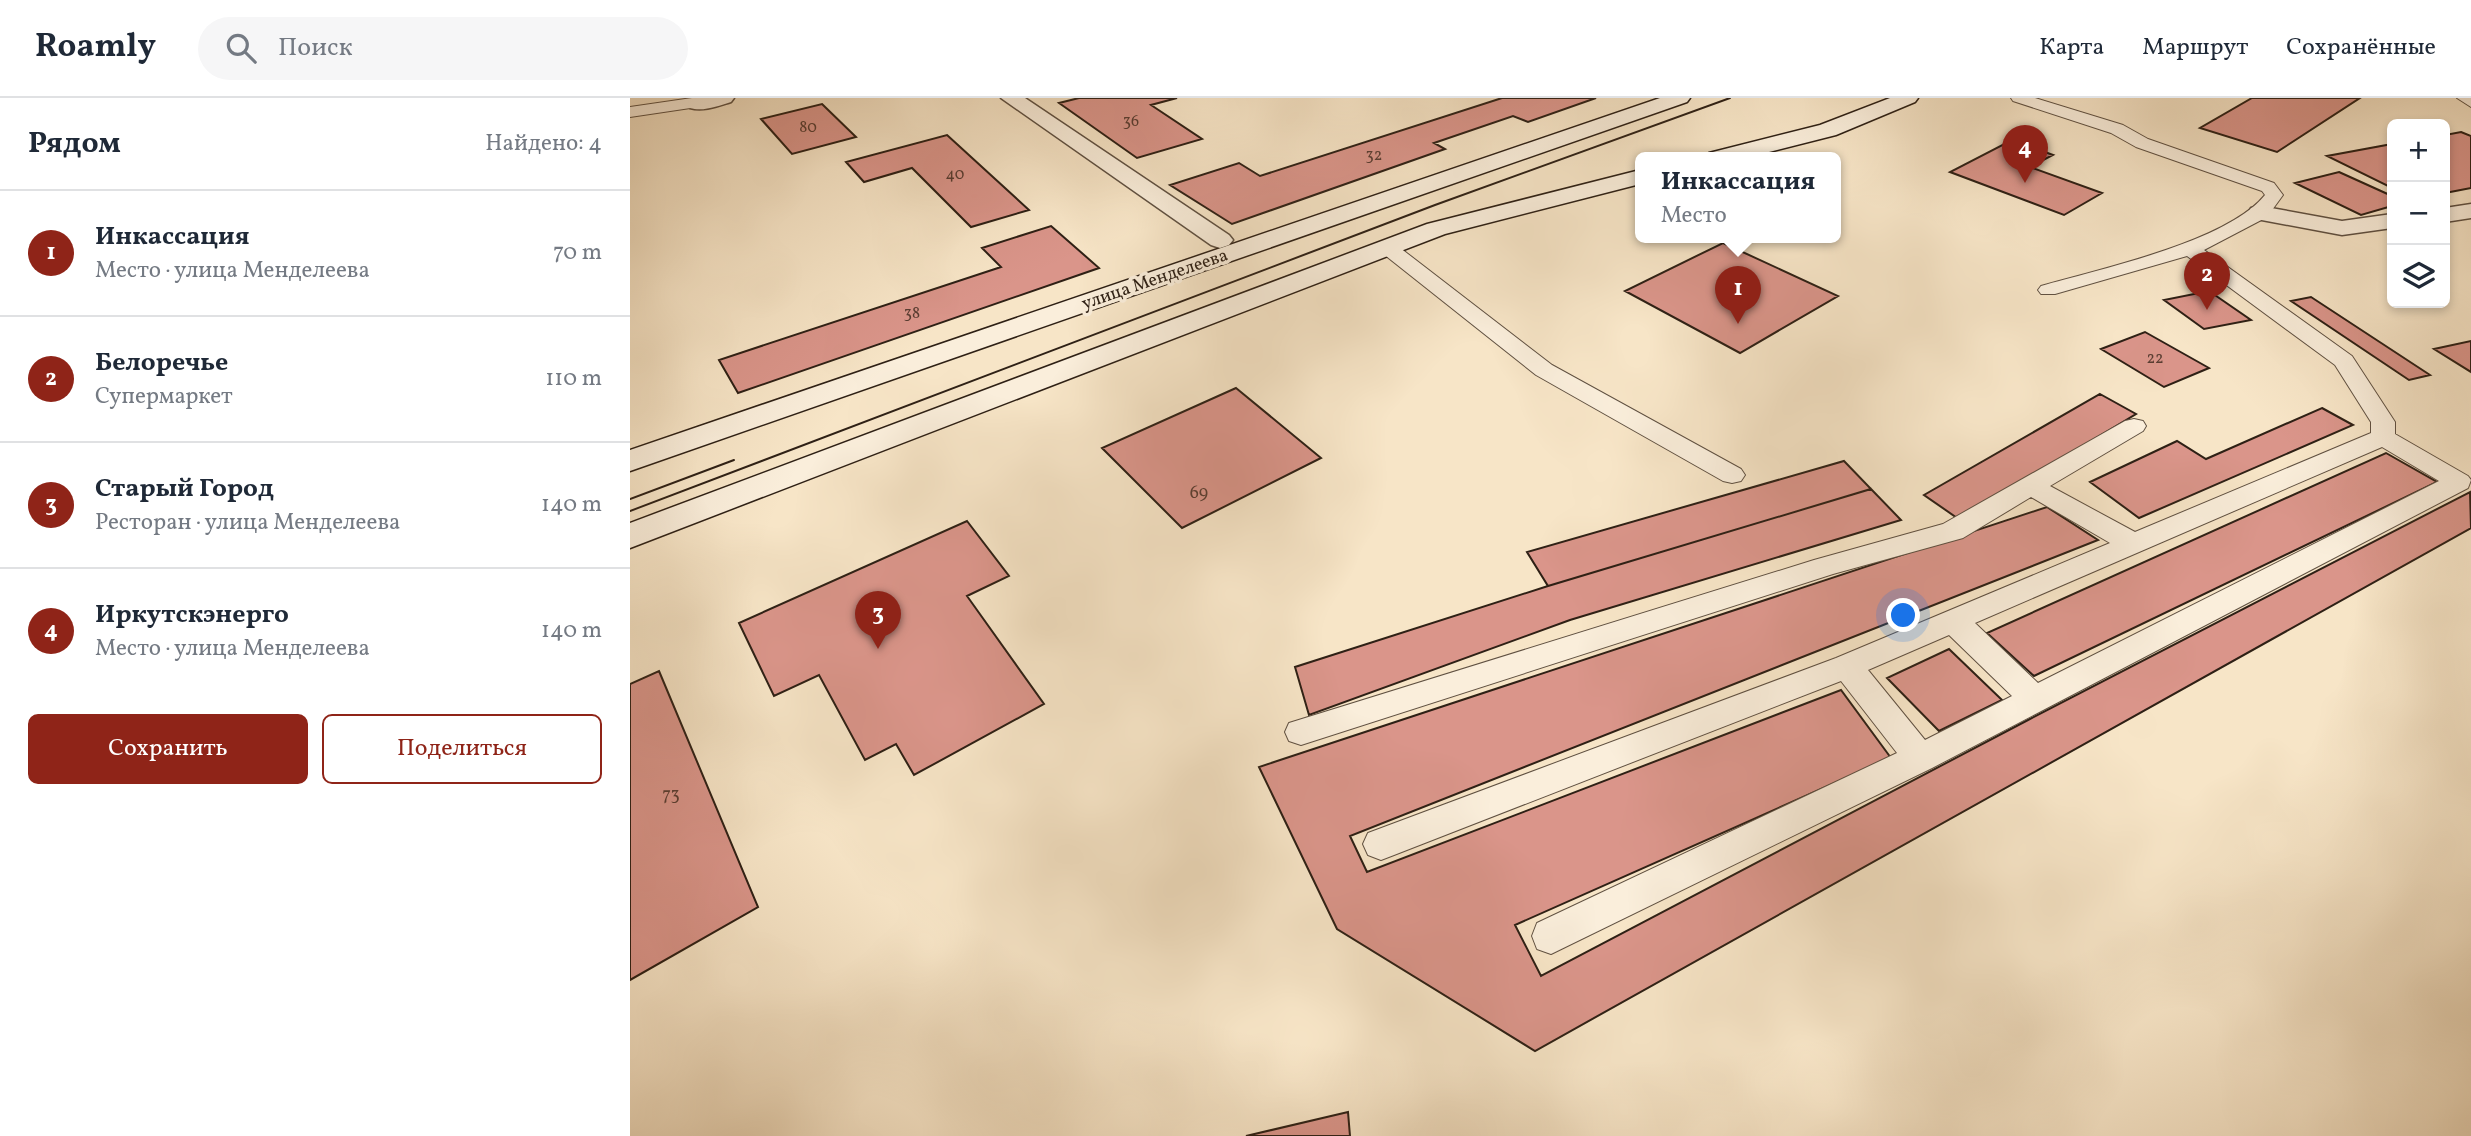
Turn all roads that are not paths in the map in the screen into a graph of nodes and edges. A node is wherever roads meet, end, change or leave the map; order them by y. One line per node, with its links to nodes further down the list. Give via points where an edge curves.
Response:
1 (724, 98): 8 (lane)
2 (1012, 98): 16 (main road)
3 (1680, 98): 16 (main road, улица Менделеева)
4 (1908, 98): 10 (main road, via 1828,130)
5 (2019, 98): 13 (lane, via 2268,187 2274,195)
6 (2465, 98): 7 (lane)
7 (2471, 102)
8 (653, 104): 9 (lane)
9 (630, 112)
10 (1741, 152)
11 (1635, 178): 17 (main road, via 1436,229)
12 (2471, 211): 14 (main road)
13 (2260, 213): 15 (main road, via 2342,228); 18 (lane)
14 (2450, 214)
15 (2387, 222)
16 (1228, 246): 22 (main road, улица Менделеева)
17 (1388, 247): 23 (lane, via 1544,370); 25 (main road)
18 (2190, 249): 19 (lane); 21 (lane, via 2344,361 2383,422)
19 (2048, 290)
20 (2134, 426): 24 (lane)
21 (2384, 437): 26 (lane); 29 (lane, via 2459,482)
22 (630, 461)
23 (1732, 475)
24 (2032, 487): 26 (lane); 30 (lane, via 1953,531 1824,567)
25 (630, 536)
26 (2134, 544): 27 (lane)
27 (1955, 622): 28 (lane); 29 (lane)
28 (1847, 666): 31 (lane); 32 (lane)
29 (2034, 698): 31 (lane)
30 (1301, 732)
31 (1920, 758): 33 (lane)
32 (1381, 844)
33 (1551, 936)

